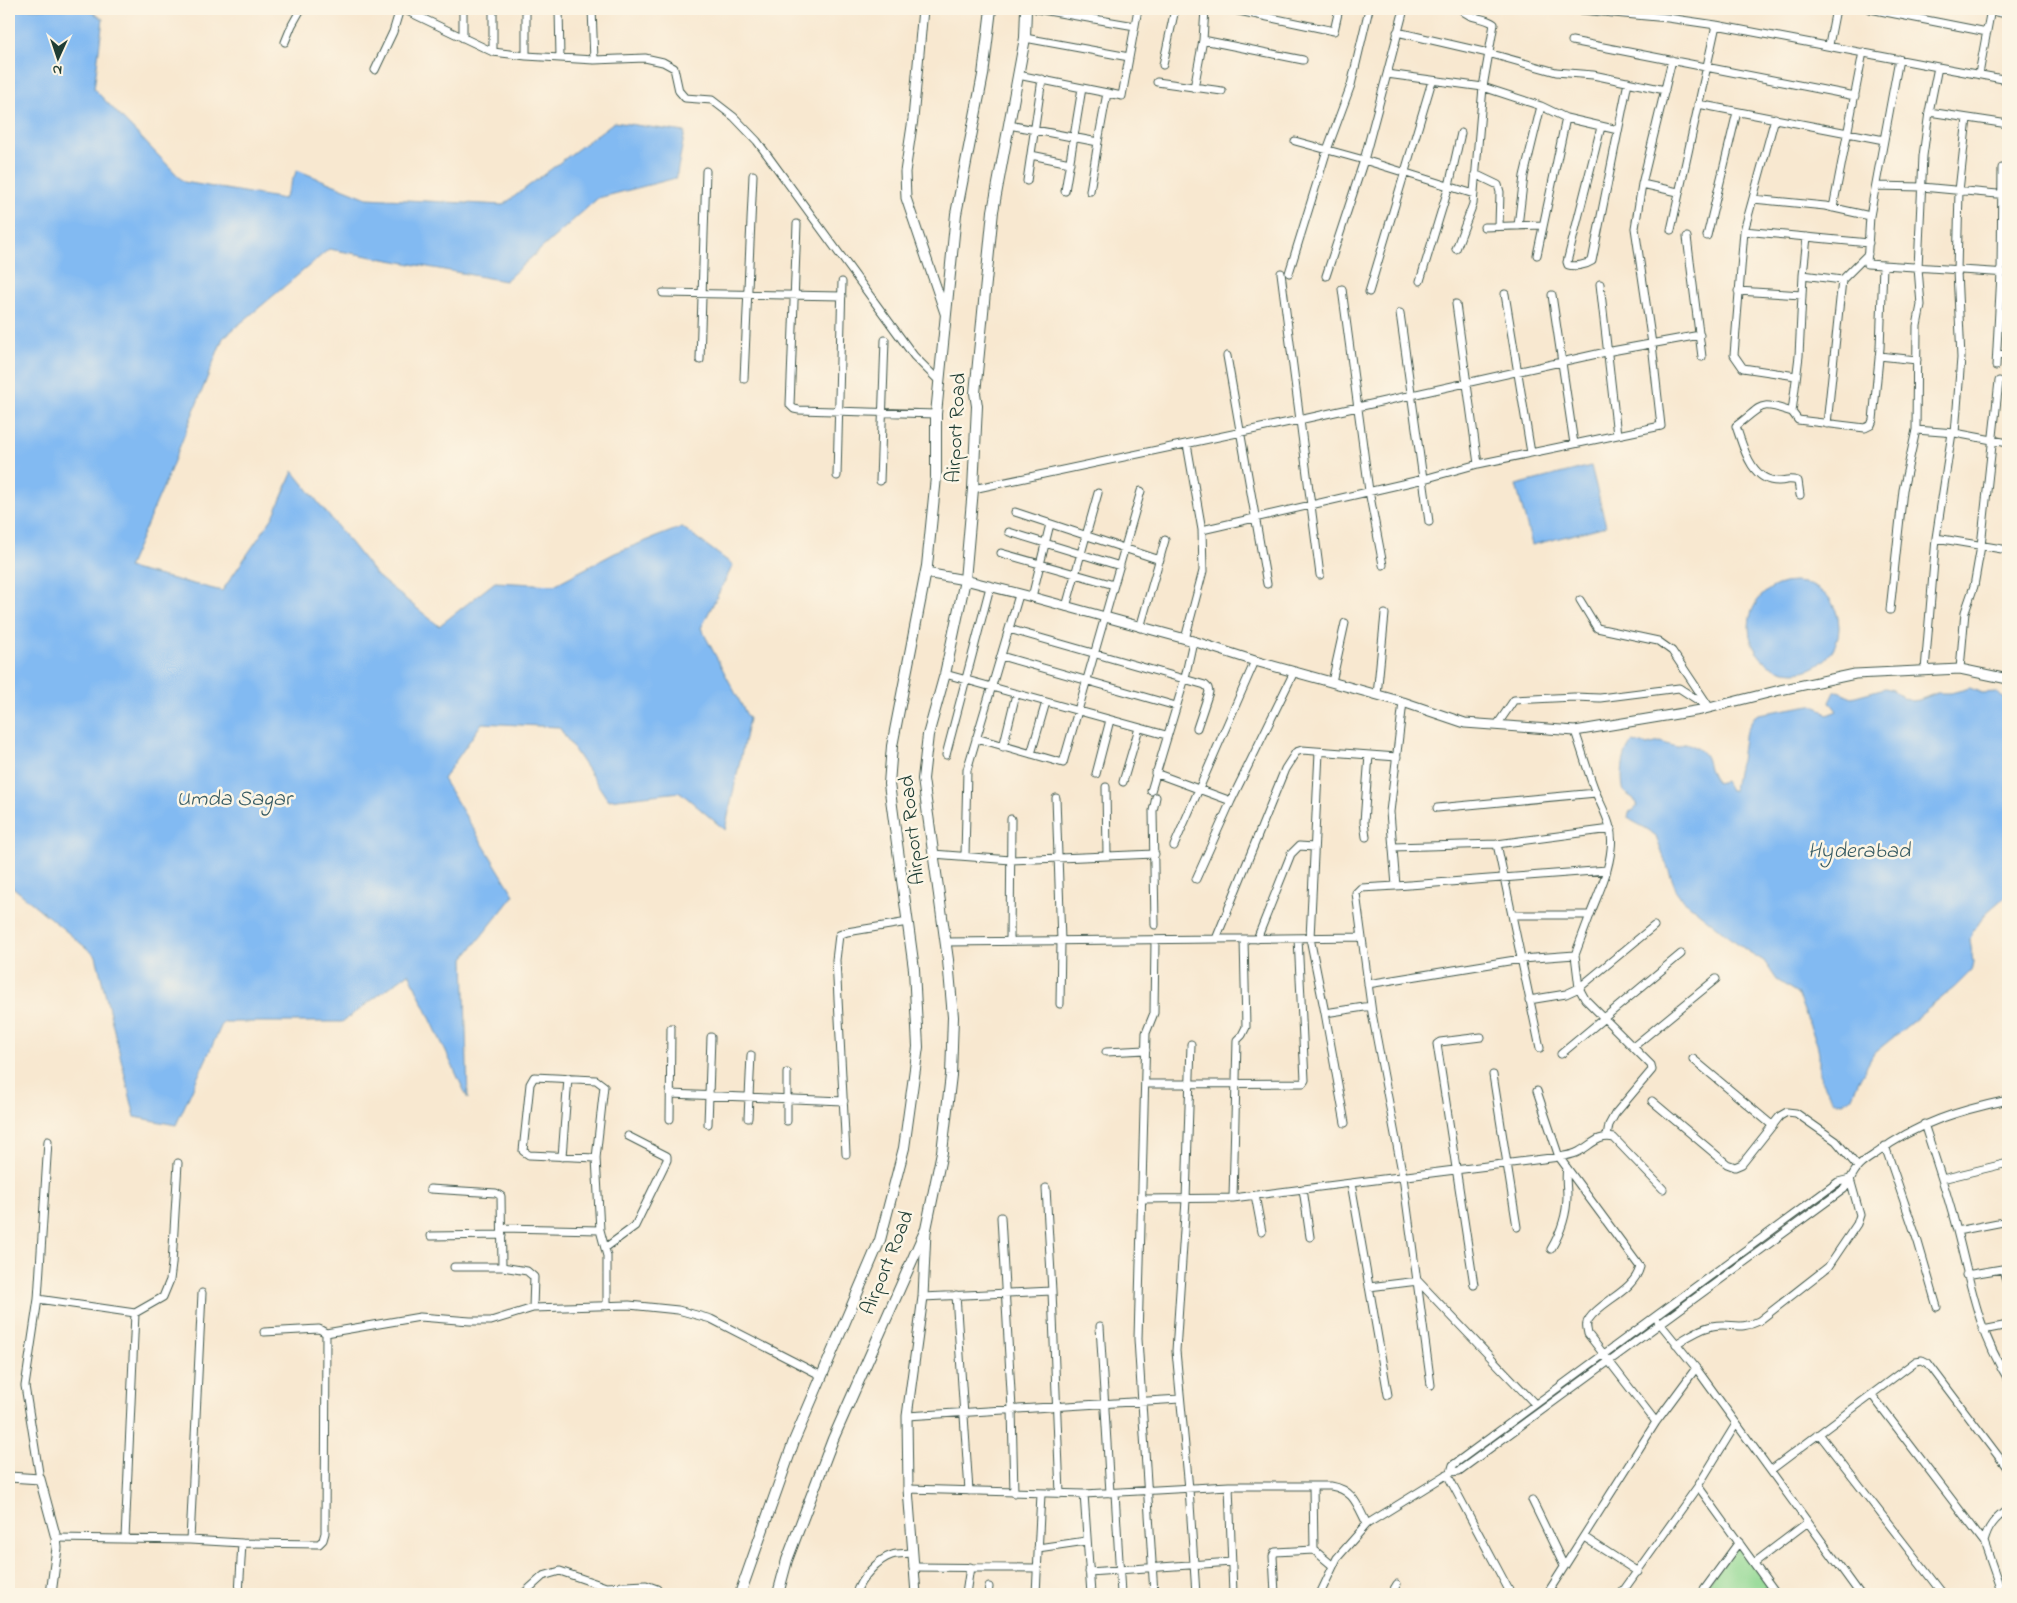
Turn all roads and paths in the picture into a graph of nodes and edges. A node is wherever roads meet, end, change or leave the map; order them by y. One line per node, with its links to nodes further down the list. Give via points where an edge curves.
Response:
1 (301, 9): 35 (street)
2 (401, 9): 31 (street); 50 (street)
3 (463, 9): 31 (street)
4 (493, 9): 37 (street)
5 (526, 9): 40 (street)
6 (559, 9): 42 (street)
7 (592, 9): 44 (street)
8 (923, 9): 144 (street, Airport Road, via 905,172 906,198)
9 (990, 9): 144 (main road, Airport Road, via 983,75 956,210)
10 (1026, 9): 32 (main road, Airport Road)
11 (1036, 9): 28 (street)
12 (1138, 9): 28 (street)
13 (1175, 9): 47 (street)
14 (1205, 9): 33 (street)
15 (1229, 9): 16 (street, via 1334,31)
16 (1338, 9)
17 (1369, 9): 84 (street, via 1350,85)
18 (1404, 9): 29 (street)
19 (1461, 9): 39 (street, via 1468,16 1494,24)
20 (1570, 9): 26 (street)
21 (1670, 9): 26 (street)
22 (1836, 9): 36 (street)
23 (1870, 9): 30 (street)
24 (1990, 10): 25 (street); 30 (street)
25 (2008, 14)
26 (1668, 18): 27 (street)
27 (1716, 25): 36 (street); 49 (street)
28 (1135, 26): 41 (street)
29 (1397, 32): 39 (street); 51 (street)
30 (1987, 32): 52 (street)
31 (464, 38): 37 (street)
32 (1025, 38): 41 (street); 53 (main road, Airport Road)
33 (1203, 40): 45 (street); 61 (street)
34 (1572, 41): 46 (street)
35 (285, 42)
36 (1828, 45): 38 (street)
37 (493, 52): 40 (street)
38 (1863, 52): 43 (street); 65 (street)
39 (1488, 53): 58 (street, via 1556,72); 59 (street)
40 (526, 56): 42 (street)
41 (1129, 56): 64 (street, via 1122,96)
42 (560, 58): 44 (street)
43 (1899, 59): 48 (street); 81 (street)
44 (594, 60): 162 (street, via 646,58 663,62 674,68 679,91 685,98 712,100 734,117 757,141 914,356)
45 (1303, 60)
46 (1672, 60): 49 (street); 62 (street)
47 (1163, 65)
48 (1938, 67): 52 (street); 69 (street)
49 (1706, 68): 65 (street); 66 (street)
50 (376, 70)
51 (1387, 74): 56 (street); 86 (street)
52 (1979, 74): 55 (street)
53 (1018, 75): 54 (street); 74 (main road, Airport Road)
54 (1042, 79): 60 (street); 76 (street)
55 (2008, 80)
56 (1432, 81): 59 (street); 90 (street)
57 (1157, 82): 61 (street)
58 (1628, 82): 62 (street); 77 (street)
59 (1483, 87): 67 (street); 91 (street)
60 (1082, 88): 64 (street); 80 (street)
61 (1194, 88): 63 (street)
62 (1665, 90): 94 (street)
63 (1222, 91)
64 (1106, 93): 83 (street)
65 (1855, 96): 78 (street)
66 (1698, 104): 68 (street); 101 (street)
67 (1541, 106): 70 (street); 110 (street, via 1524,176)
68 (1737, 112): 71 (street); 114 (street)
69 (1929, 112): 72 (street); 97 (street)
70 (1566, 118): 75 (street); 111 (street)
71 (1776, 118): 78 (street); 104 (street)
72 (1967, 118): 73 (street); 98 (street)
73 (2008, 124)
74 (1009, 125): 76 (street); 185 (main road, Airport Road, via 993,211 976,393)
75 (1600, 127): 77 (street); 77 (street, via 1567,262 1572,266 1592,261)
76 (1035, 130): 80 (street); 85 (street)
77 (1618, 130)
78 (1848, 132): 81 (street); 105 (street)
79 (1461, 133): 95 (street)
80 (1075, 137): 83 (street); 87 (street)
81 (1884, 140): 96 (street)
82 (1295, 141): 84 (street)
83 (1098, 142): 100 (street)
84 (1327, 150): 86 (street); 170 (street, via 1285,273)
85 (1031, 155): 87 (street); 93 (street)
86 (1364, 160): 90 (street); 126 (street)
87 (1070, 163): 99 (street)
88 (2002, 168): 103 (street)
89 (706, 171): 135 (street)
90 (1405, 172): 95 (street); 133 (street)
91 (1475, 174): 102 (street); 109 (street, via 1498,185)
92 (753, 175): 137 (street)
93 (1027, 181)
94 (1642, 184): 101 (street); 147 (street, via 1636,228)
95 (1449, 186): 102 (street); 128 (street)
96 (1876, 186): 97 (street); 106 (street)
97 (1922, 187): 98 (street); 122 (street)
98 (1959, 190): 103 (street); 123 (street)
99 (1065, 191)
100 (1090, 191)
101 (1678, 192): 112 (street)
102 (1474, 194): 118 (street, via 1472,210)
103 (2005, 195): 124 (street)
104 (1753, 199): 105 (street); 113 (street)
105 (1833, 208): 106 (street)
106 (1870, 216): 117 (street)
107 (798, 224): 140 (street)
108 (1484, 226): 109 (street)
109 (1499, 226): 110 (street)
110 (1518, 226): 111 (street)
111 (1543, 226): 120 (street)
112 (1671, 230)
113 (1744, 231): 116 (street); 132 (street)
114 (1707, 236)
115 (1687, 237): 145 (street)
116 (1807, 237): 117 (street); 125 (street)
117 (1869, 243): 119 (street)
118 (1456, 249)
119 (1868, 254): 121 (street, via 1867,264); 127 (street)
120 (1537, 255)
121 (1883, 266): 122 (street); 152 (street)
122 (1918, 268): 123 (street); 155 (street, via 1921,305)
123 (1957, 271): 124 (street); 174 (street, via 1961,358)
124 (2004, 273): 149 (street)
125 (1803, 275): 127 (street); 139 (street)
126 (1326, 276)
127 (1842, 280): 171 (street)
128 (1420, 281)
129 (842, 282): 141 (street)
130 (1600, 284): 148 (street)
131 (1342, 289): 165 (street)
132 (1738, 291): 139 (street); 159 (street, via 1734,355 1743,368)
133 (1369, 292)
134 (663, 294): 135 (street)
135 (702, 294): 137 (street); 154 (street)
136 (1505, 294): 158 (street)
137 (747, 295): 140 (street); 160 (street)
138 (1552, 295): 156 (street)
139 (1802, 295): 159 (street)
140 (794, 296): 141 (street); 166 (street, via 790,405 799,410)
141 (842, 296): 166 (street)
142 (1456, 304): 163 (street)
143 (1400, 313): 164 (street)
144 (946, 315): 162 (main road, Airport Road)
145 (1700, 335): 147 (street); 153 (street)
146 (885, 340): 167 (street)
147 (1652, 344): 148 (street); 175 (street, via 1661,426)
148 (1606, 352): 156 (street); 175 (street)
149 (1997, 354): 150 (street); 157 (street)
150 (2008, 355)
151 (1227, 356): 173 (street)
152 (1879, 356): 155 (street); 171 (street, via 1871,425 1865,428)
153 (1702, 357)
154 (700, 360)
155 (1917, 360): 172 (street)
156 (1562, 362): 158 (street); 179 (street)
157 (1996, 366)
158 (1518, 373): 163 (street); 180 (street)
159 (1796, 376): 168 (street)
160 (744, 379)
161 (1999, 381): 176 (street)
162 (940, 382): 169 (main road, Airport Road)
163 (1467, 383): 164 (street); 181 (street)
164 (1411, 395): 165 (street); 183 (street)
165 (1358, 407): 170 (street); 187 (street)
166 (838, 412): 167 (street); 182 (street)
167 (883, 412): 169 (street); 184 (street)
168 (1792, 412): 171 (street, via 1798,420); 189 (street, via 1770,404 1760,406 1736,426 1747,459 1763,476 1779,481 1788,478 1798,481)
169 (936, 414): 210 (main road, Airport Road, via 936,477)
170 (1299, 420): 173 (street); 190 (street)
171 (1827, 424)
172 (1916, 430): 174 (street); 221 (street, via 1903,490)
173 (1240, 432): 178 (street); 192 (street)
174 (1953, 433): 176 (street); 198 (street)
175 (1617, 435): 179 (street)
176 (1993, 440): 177 (street); 201 (street)
177 (2008, 442)
178 (1187, 444): 185 (street); 195 (street)
179 (1574, 444): 180 (street)
180 (1531, 453): 181 (street)
181 (1478, 464): 183 (street)
182 (837, 476)
183 (1424, 479): 187 (street); 193 (street)
184 (880, 482)
185 (973, 489): 213 (main road, Airport Road)
186 (1141, 491): 202 (street)
187 (1369, 491): 190 (street); 208 (street)
188 (1098, 493): 197 (street)
189 (1800, 495)
190 (1312, 505): 192 (street); 212 (street)
191 (1015, 512): 194 (street)
192 (1256, 518): 195 (street); 214 (street)
193 (1429, 522)
194 (1050, 524): 197 (street); 200 (street)
195 (1202, 530): 227 (street, via 1203,571)
196 (1009, 532): 200 (street)
197 (1086, 536): 202 (street); 205 (street)
198 (1936, 538): 201 (street); 232 (street)
199 (1166, 540): 206 (street)
200 (1046, 543): 205 (street); 207 (street)
201 (1981, 546): 203 (street); 231 (street, via 1974,586 1965,612)
202 (1125, 549): 206 (street); 209 (street)
203 (2008, 550)
204 (1000, 553): 207 (street)
205 (1081, 554): 209 (street); 211 (street)
206 (1160, 560): 225 (street)
207 (1040, 564): 211 (street); 218 (street)
208 (1383, 565)
209 (1120, 566): 215 (street)
210 (926, 573): 213 (street); 291 (main road, Airport Road, via 892,746 889,784)
211 (1075, 574): 215 (street); 220 (street)
212 (1320, 575)
213 (965, 580): 216 (street); 234 (main road, Airport Road)
214 (1267, 584)
215 (1114, 585): 223 (street)
216 (990, 587): 217 (street); 237 (street)
217 (1019, 595): 218 (street); 226 (street)
218 (1032, 597): 220 (street)
219 (1580, 600): 246 (street, via 1597,628 1658,641 1672,652)
220 (1066, 607): 223 (street)
221 (1890, 610)
222 (1385, 614): 242 (street)
223 (1105, 618): 225 (street); 228 (street)
224 (1345, 623): 239 (street)
225 (1140, 628): 227 (street)
226 (1009, 629): 228 (street); 229 (street)
227 (1189, 640): 230 (street); 235 (street)
228 (1095, 653): 235 (street); 238 (street)
229 (1001, 656): 238 (street); 240 (street)
230 (1255, 661): 233 (street); 265 (street)
231 (1960, 669): 232 (street); 236 (street)
232 (1925, 670): 246 (street, via 1855,674)
233 (1294, 672): 239 (street); 270 (street)
234 (945, 674): 237 (street); 279 (main road, Airport Road, via 928,735 922,779)
235 (1185, 678): 245 (street); 251 (street, via 1205,685 1209,692)
236 (2008, 679)
237 (966, 680): 240 (street); 258 (street)
238 (1087, 681): 245 (street); 247 (street)
239 (1332, 682): 242 (street)
240 (991, 687): 241 (street); 254 (street)
241 (1016, 694): 243 (street); 255 (street)
242 (1377, 695): 244 (street)
243 (1046, 702): 247 (street); 257 (street)
244 (1403, 702): 249 (street, via 1465,722); 260 (street)
245 (1176, 706): 253 (street)
246 (1710, 708): 249 (street, via 1679,688 1600,698 1574,696 1514,700); 252 (street)
247 (1078, 711): 248 (street); 257 (street, via 1063,763)
248 (1110, 720): 250 (street); 262 (street)
249 (1497, 725): 252 (street)
250 (1139, 728): 253 (street); 263 (street)
251 (1197, 728)
252 (1575, 731): 267 (street)
253 (1166, 735): 261 (street)
254 (976, 738): 255 (street); 281 (street, via 967,770)
255 (1003, 747): 257 (street)
256 (1319, 752): 259 (street); 277 (street); 297 (street, via 1296,752 1284,770)
257 (1031, 754)
258 (946, 755)
259 (1369, 755): 260 (street); 274 (street, via 1364,822)
260 (1397, 757): 278 (street, via 1390,812)
261 (1156, 773): 265 (street); 266 (street)
262 (1096, 774)
263 (1122, 782)
264 (1106, 787): 282 (street)
265 (1200, 789): 270 (street); 276 (street)
266 (1151, 790)
267 (1596, 793): 271 (street); 273 (street)
268 (1156, 797): 280 (street, via 1153,810)
269 (1056, 798): 283 (street)
270 (1231, 801): 287 (street)
271 (1437, 808)
272 (1011, 820): 284 (street)
273 (1611, 830): 275 (street); 285 (street)
274 (1366, 837)
275 (1497, 844): 278 (street); 286 (street)
276 (1174, 846)
277 (1314, 847): 296 (street); 299 (street, via 1299,846 1291,854)
278 (1393, 847): 288 (street)
279 (932, 854): 281 (street); 303 (main road, Airport Road)
280 (1155, 854): 282 (street); 292 (street)
281 (966, 856): 284 (street)
282 (1107, 856): 283 (street)
283 (1057, 857): 284 (street); 302 (street)
284 (1011, 860): 301 (street)
285 (1607, 870): 286 (street); 290 (street)
286 (1504, 878): 288 (street); 289 (street)
287 (1196, 879)
288 (1396, 886): 294 (street, via 1358,890)
289 (1512, 915): 290 (street); 306 (street)
290 (1590, 915): 305 (street)
291 (908, 922): 338 (street, via 839,935 836,960); 416 (main road, Airport Road, via 918,1047 904,1148 880,1240)
292 (1155, 925)
293 (1654, 926): 309 (street)
294 (1361, 937): 296 (street); 308 (street)
295 (1298, 938): 296 (street); 299 (street); 329 (street, via 1305,1080 1299,1085)
296 (1310, 938): 313 (street)
297 (1216, 939): 298 (street); 300 (street)
298 (1244, 939): 299 (street); 329 (street, via 1246,1027 1237,1040)
299 (1257, 939)
300 (1156, 940): 302 (street); 321 (street, via 1154,1013 1146,1033)
301 (1010, 941): 302 (street); 303 (street)
302 (1061, 941): 311 (street)
303 (945, 942): 376 (main road, Airport Road, via 953,1017 951,1074 942,1152)
304 (1681, 954): 314 (street)
305 (1575, 955): 306 (street); 309 (street)
306 (1521, 959): 308 (street); 310 (street)
307 (1716, 979): 319 (street)
308 (1368, 984): 312 (street)
309 (1578, 988): 310 (street, via 1566,994); 314 (street)
310 (1530, 1000): 320 (street)
311 (1060, 1004)
312 (1371, 1006): 313 (street); 361 (street)
313 (1325, 1012): 343 (street)
314 (1603, 1018): 319 (street); 323 (street)
315 (670, 1028): 333 (street)
316 (1481, 1036): 360 (street, via 1437,1044)
317 (711, 1037): 334 (street)
318 (1191, 1044): 331 (street)
319 (1633, 1047): 348 (street, via 1652,1070 1615,1114)
320 (1540, 1048)
321 (1146, 1050): 322 (street); 330 (street)
322 (1106, 1052)
323 (1561, 1054)
324 (750, 1055): 335 (street)
325 (1693, 1059): 346 (street)
326 (787, 1073): 336 (street)
327 (1493, 1075): 357 (street)
328 (568, 1078): 352 (street); 352 (street, via 534,1077 530,1084 522,1148 529,1155); 354 (street, via 596,1080 604,1086)
329 (1237, 1083): 331 (street); 370 (street)
330 (1145, 1084): 331 (street); 371 (street)
331 (1190, 1084): 372 (street)
332 (1537, 1091): 353 (street)
333 (670, 1094): 334 (street); 341 (street)
334 (709, 1096): 335 (street); 344 (street)
335 (749, 1097): 336 (street); 340 (street)
336 (787, 1099): 338 (street); 342 (street)
337 (2008, 1100): 345 (street)
338 (844, 1101): 351 (street)
339 (1652, 1101): 346 (street, via 1727,1164 1735,1167 1742,1164)
340 (748, 1118)
341 (670, 1119)
342 (787, 1122)
343 (1345, 1123)
344 (708, 1124)
345 (1924, 1124): 350 (street); 363 (street)
346 (1773, 1126): 358 (street, via 1787,1112 1796,1113 1836,1141)
347 (628, 1136): 383 (street, via 667,1156 667,1160 635,1226)
348 (1607, 1137): 353 (street, via 1599,1138 1576,1153); 367 (street, via 1614,1138)
349 (48, 1141): 398 (street)
350 (1885, 1146): 358 (street); 400 (street)
351 (846, 1154)
352 (562, 1157): 354 (street)
353 (1559, 1157): 357 (street); 359 (street)
354 (596, 1158): 377 (street)
355 (178, 1162): 402 (street, via 170,1280 163,1297)
356 (2008, 1163): 363 (street)
357 (1507, 1164): 360 (street); 375 (street)
358 (1858, 1167): 362 (street)
359 (1567, 1168): 384 (street, via 1564,1221); 411 (street, via 1640,1267 1625,1289 1589,1318 1588,1334)
360 (1455, 1170): 361 (street); 390 (street)
361 (1403, 1177): 364 (street); 389 (street)
362 (1850, 1178): 403 (street, via 1838,1182); 404 (street, via 1844,1189); 410 (street, via 1860,1214 1857,1224 1828,1267 1754,1324 1737,1328 1713,1326)
363 (1942, 1179): 380 (street)
364 (1351, 1183): 366 (street); 391 (street)
365 (1046, 1188): 393 (street)
366 (1303, 1189): 369 (street); 382 (street)
367 (1663, 1189)
368 (430, 1190): 378 (street, via 499,1194)
369 (1256, 1195): 370 (street); 379 (street)
370 (1233, 1198): 372 (street)
371 (1142, 1199): 372 (street); 422 (street, via 1138,1339)
372 (1186, 1200): 421 (street, via 1176,1351)
373 (1001, 1218): 395 (street)
374 (2008, 1221): 380 (street)
375 (1517, 1227)
376 (926, 1229): 397 (street); 484 (main road, Airport Road, via 833,1439 787,1560)
377 (600, 1230): 378 (street); 383 (street)
378 (502, 1232): 381 (street); 386 (street)
379 (1262, 1232)
380 (1957, 1232): 388 (street)
381 (430, 1236)
382 (1310, 1237)
383 (605, 1248): 399 (street)
384 (1551, 1249)
385 (454, 1267): 386 (street)
386 (502, 1267): 401 (street, via 527,1271 534,1277)
387 (2006, 1268): 388 (street); 392 (street)
388 (1966, 1275): 407 (street)
389 (1418, 1281): 391 (street); 418 (street); 424 (street)
390 (1474, 1285)
391 (1369, 1288): 419 (street)
392 (2008, 1288)
393 (1052, 1291): 395 (street); 425 (street)
394 (202, 1293): 456 (street)
395 (1005, 1294): 396 (street); 426 (street)
396 (956, 1295): 397 (street); 427 (street)
397 (923, 1297): 428 (street)
398 (38, 1299): 402 (street); 436 (street, via 25,1386)
399 (607, 1306): 401 (street); 416 (street, via 650,1306 711,1319)
400 (1937, 1307)
401 (533, 1308): 409 (street, via 491,1320 420,1316)
402 (135, 1313): 455 (street)
403 (1654, 1316): 404 (street); 411 (street)
404 (1660, 1323): 410 (street); 412 (street)
405 (2008, 1325): 407 (street)
406 (1100, 1326): 423 (street)
407 (1983, 1330): 415 (street)
408 (264, 1332): 409 (street, via 319,1329)
409 (326, 1333): 460 (street, via 323,1540 319,1544)
410 (1676, 1344): 414 (street)
411 (1603, 1354): 412 (street); 424 (street)
412 (1609, 1361): 429 (street); 434 (street, via 1459,1471)
413 (2008, 1364): 415 (street)
414 (1696, 1368): 429 (street); 430 (street)
415 (2001, 1368): 417 (street)
416 (822, 1376): 483 (main road, Airport Road, via 794,1441)
417 (2008, 1379)
418 (1431, 1385)
419 (1388, 1395)
420 (1872, 1395): 431 (street); 432 (street, via 1916,1361 1928,1363); 459 (street)
421 (1180, 1399): 422 (street); 440 (street)
422 (1142, 1401): 423 (street); 443 (street)
423 (1105, 1403): 425 (street); 445 (street)
424 (1535, 1404): 434 (street, via 1453,1465)
425 (1056, 1406): 426 (street); 447 (street)
426 (1012, 1409): 427 (street); 444 (street)
427 (964, 1412): 428 (street); 442 (street)
428 (908, 1416): 441 (street)
429 (1656, 1422): 453 (street)
430 (1736, 1424): 433 (street); 439 (street)
431 (1820, 1434): 433 (street); 503 (street)
432 (2008, 1469)
433 (1771, 1470): 451 (street)
434 (1449, 1473): 452 (street); 497 (street)
435 (9, 1477): 436 (street)
436 (40, 1478): 454 (street)
437 (1229, 1486): 438 (street); 440 (street); 464 (street)
438 (1313, 1486): 452 (street, via 1342,1488 1350,1494); 462 (street)
439 (1698, 1486): 458 (street); 475 (street)
440 (1189, 1488): 443 (street); 466 (street)
441 (908, 1490): 442 (street); 463 (street)
442 (969, 1491): 444 (street)
443 (1147, 1492): 445 (street); 472 (street)
444 (1014, 1493): 446 (street)
445 (1112, 1493): 448 (street); 473 (street)
446 (1041, 1494): 447 (street); 461 (street)
447 (1060, 1494): 448 (street)
448 (1084, 1494): 457 (street)
449 (1532, 1500): 468 (street)
450 (2008, 1510): 459 (street, via 1988,1528)
451 (1808, 1522): 465 (street); 502 (street)
452 (1367, 1524): 467 (street)
453 (1584, 1537): 468 (street); 475 (street)
454 (56, 1538): 455 (street); 478 (street)
455 (125, 1539): 456 (street)
456 (190, 1540): 460 (street)
457 (1086, 1541): 461 (street); 474 (street)
458 (1739, 1542): 465 (street); 500 (street)
459 (1984, 1542): 504 (street)
460 (242, 1543): 479 (street)
461 (1038, 1548): 471 (street)
462 (1314, 1550): 467 (street); 494 (street, via 1275,1552)
463 (912, 1554): 469 (street); 485 (street, via 892,1554 873,1566 858,1585)
464 (1232, 1562): 466 (street); 493 (street)
465 (1754, 1563): 501 (street)
466 (1194, 1565): 472 (street); 492 (street)
467 (1333, 1566): 495 (street)
468 (1564, 1566): 498 (street)
469 (913, 1567): 470 (street); 486 (street)
470 (970, 1567): 471 (street); 487 (street)
471 (1038, 1568): 488 (street)
472 (1152, 1568): 473 (street); 491 (street)
473 (1119, 1570): 474 (street); 490 (street)
474 (1089, 1572): 489 (street)
475 (1638, 1572): 499 (street)
476 (1397, 1584): 496 (street)
477 (615, 1587): 480 (street, via 560,1571 542,1576); 481 (street); 482 (street, via 646,1585 657,1589)
478 (51, 1594)
479 (239, 1594)
480 (524, 1594)
481 (611, 1594)
482 (660, 1594)
483 (740, 1594)
484 (778, 1594)
485 (856, 1594)
486 (916, 1594)
487 (966, 1594)
488 (1036, 1594)
489 (1091, 1594)
490 (1120, 1594)
491 (1154, 1594)
492 (1196, 1594)
493 (1233, 1594)
494 (1275, 1594)
495 (1320, 1594)
496 (1391, 1594)
497 (1511, 1594)
498 (1546, 1594)
499 (1621, 1594)
500 (1701, 1594)
501 (1776, 1594)
502 (1860, 1594)
503 (1943, 1594)
504 (2000, 1594)

